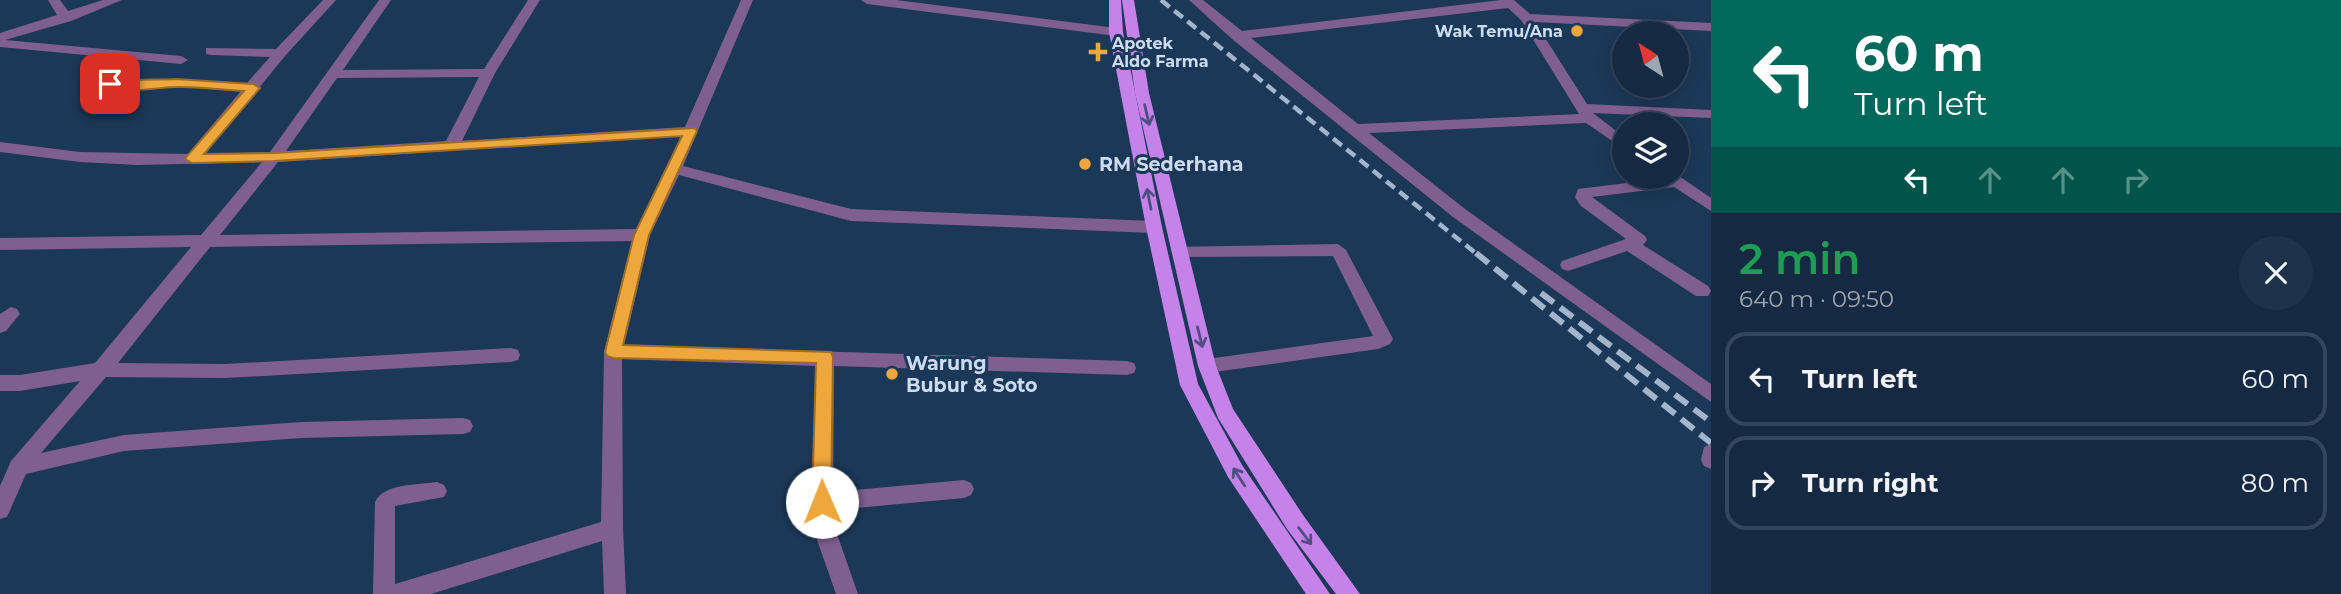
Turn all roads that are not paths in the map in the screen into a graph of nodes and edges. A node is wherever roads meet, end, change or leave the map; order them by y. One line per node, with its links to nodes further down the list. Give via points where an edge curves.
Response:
1 (54, 0): 12 (street)
2 (116, 0): 12 (street)
3 (330, 0): 20 (street)
4 (385, 0): 24 (street)
5 (534, 0): 23 (street)
6 (747, 0): 31 (street)
7 (867, 0): 15 (street)
8 (1115, 0): 15 (main road)
9 (1128, 0): 46 (main road, one-way to 46, via 1142,93)
10 (1195, 0): 16 (street)
11 (1510, 2): 13 (street); 16 (street)
12 (66, 18): 17 (street)
13 (1526, 18): 14 (street); 28 (street)
14 (1711, 27)
15 (1116, 32): 41 (main road, one-way to 15)
16 (1237, 36): 30 (street)
17 (0, 37)
18 (0, 43): 21 (street)
19 (211, 51): 20 (street)
20 (280, 54): 27 (street)
21 (153, 58): 22 (street); 26 (street)
22 (181, 60)
23 (488, 73): 24 (street); 33 (street)
24 (333, 74): 35 (street)
25 (110, 84): 26 (street)
26 (129, 85): 27 (street)
27 (253, 88): 36 (street)
28 (1585, 113): 29 (street); 30 (street); 32 (street)
29 (1711, 114)
30 (1355, 129): 56 (street, via 1460,213)
31 (691, 131): 33 (street); 37 (street)
32 (1612, 134)
33 (452, 145): 35 (street)
34 (0, 147): 36 (street, via 80,157)
35 (274, 157): 36 (street); 43 (street)
36 (192, 159)
37 (674, 169): 41 (street, via 851,215); 42 (street)
38 (1614, 189): 45 (street, via 1583,197 1638,238)
39 (1688, 189): 40 (street)
40 (1711, 206)
41 (1154, 227): 70 (main road, one-way to 41, via 1235,471 1189,386)
42 (642, 235): 43 (street); 49 (street)
43 (202, 242): 44 (street); 54 (street)
44 (0, 244)
45 (1629, 244): 47 (street); 48 (street)
46 (1179, 251): 52 (main road, one-way to 52); 52 (street, via 1338,250 1384,339)
47 (1568, 265)
48 (1702, 291)
49 (613, 352): 51 (street); 65 (street)
50 (511, 355): 54 (street, via 225,371)
51 (825, 357): 53 (street); 63 (street)
52 (1207, 366): 71 (main road, one-way to 71, via 1225,412 1294,522)
53 (1127, 369)
54 (102, 370): 55 (street); 60 (street)
55 (0, 383)
56 (1711, 394)
57 (463, 426): 60 (street, via 301,430 124,443)
58 (1711, 453): 59 (street)
59 (1711, 460)
60 (18, 467): 64 (street)
61 (964, 489): 63 (street)
62 (437, 491): 66 (street, via 385,502)
63 (822, 502): 69 (street, via 826,534)
64 (0, 509)
65 (612, 528): 67 (street); 68 (street)
66 (384, 594)
67 (397, 594)
68 (615, 594)
69 (847, 594)
70 (1319, 594)
71 (1349, 594)

